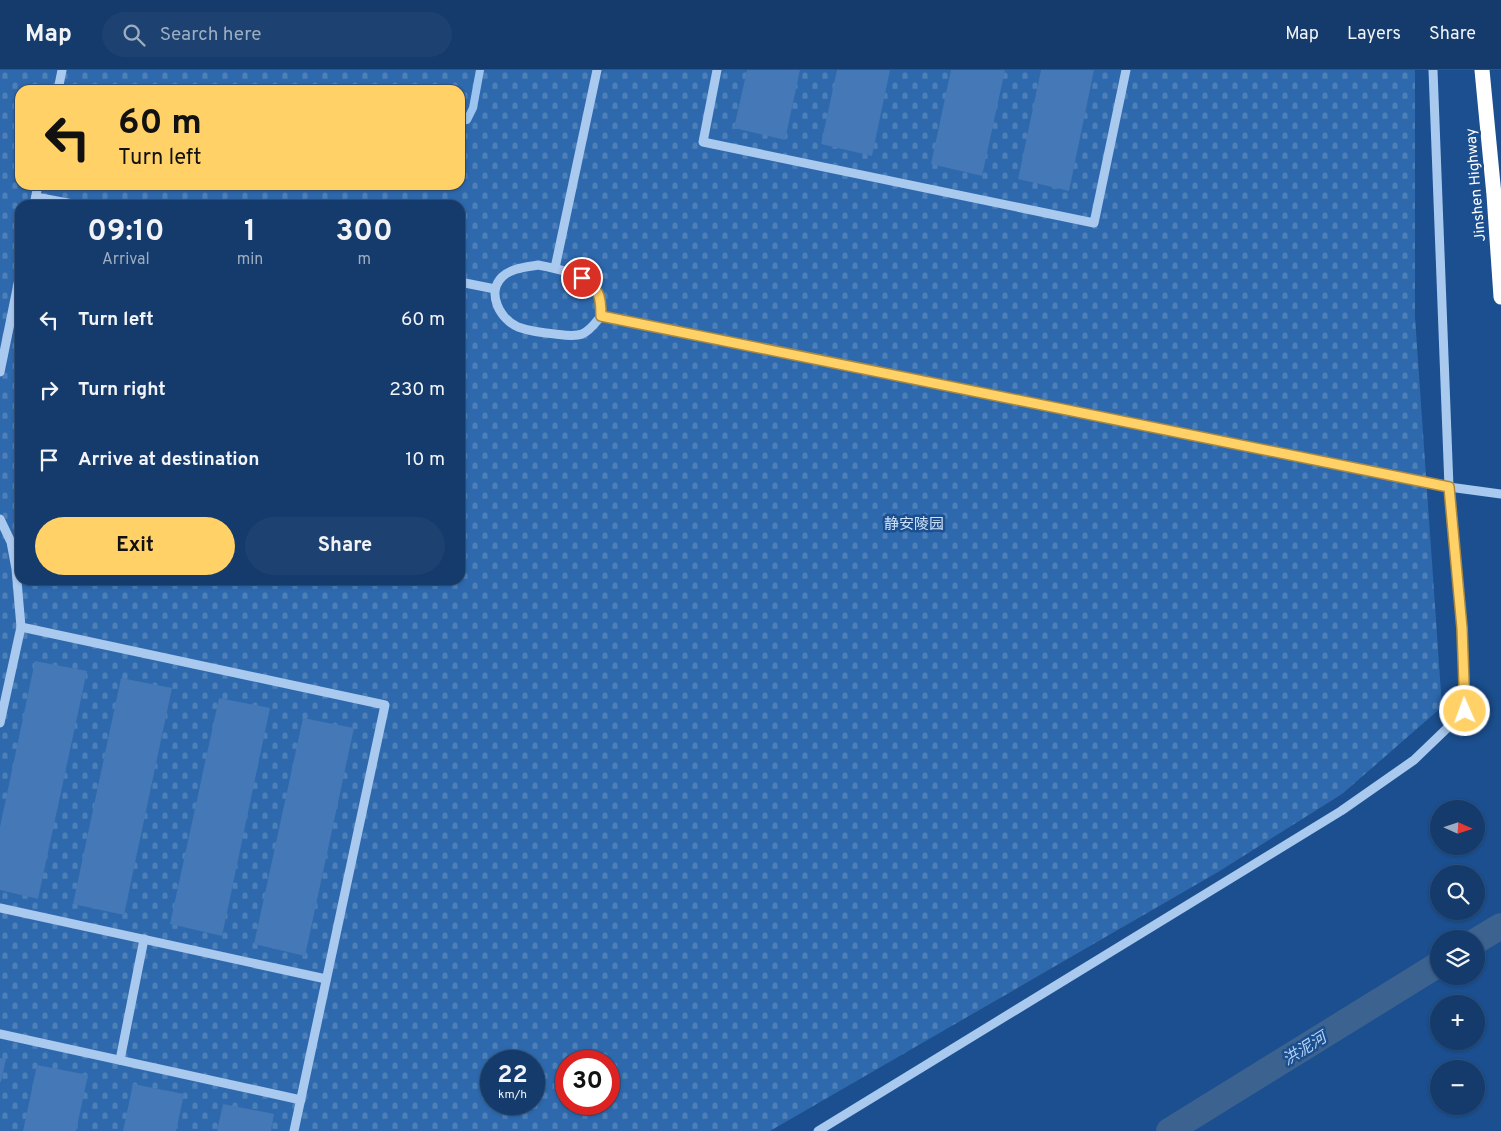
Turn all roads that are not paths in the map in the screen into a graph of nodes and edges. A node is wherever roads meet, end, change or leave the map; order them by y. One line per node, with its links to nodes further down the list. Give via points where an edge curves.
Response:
1 (62, 70): 7 (street)
2 (597, 70): 8 (street)
3 (718, 70): 4 (street, via 703,142 1094,223)
4 (1126, 70)
5 (1433, 70): 15 (street)
6 (1482, 70): 11 (highway, Jinshen Highway)
7 (59, 85)
8 (555, 268): 10 (street, via 538,265 517,269 502,276); 13 (street, via 582,278 595,288 601,301)
9 (465, 283): 10 (street)
10 (495, 289): 13 (street, via 498,307 506,319 539,332 567,336 582,334)
11 (1501, 297)
12 (15, 298): 14 (street)
13 (601, 316): 15 (street)
14 (0, 372)
15 (1449, 487): 16 (street); 29 (street, via 1462,628 1465,711 1414,760 1341,811)
16 (1501, 494)
17 (0, 520): 18 (street, via 11,542)
18 (15, 564)
19 (17, 585): 20 (street)
20 (21, 627): 21 (street); 24 (street, via 385,705)
21 (0, 723)
22 (0, 908): 23 (street)
23 (144, 939): 24 (street); 26 (street)
24 (326, 979): 27 (street)
25 (0, 1034): 26 (street)
26 (120, 1060): 27 (street)
27 (301, 1100): 28 (street)
28 (294, 1131)
29 (818, 1131)

